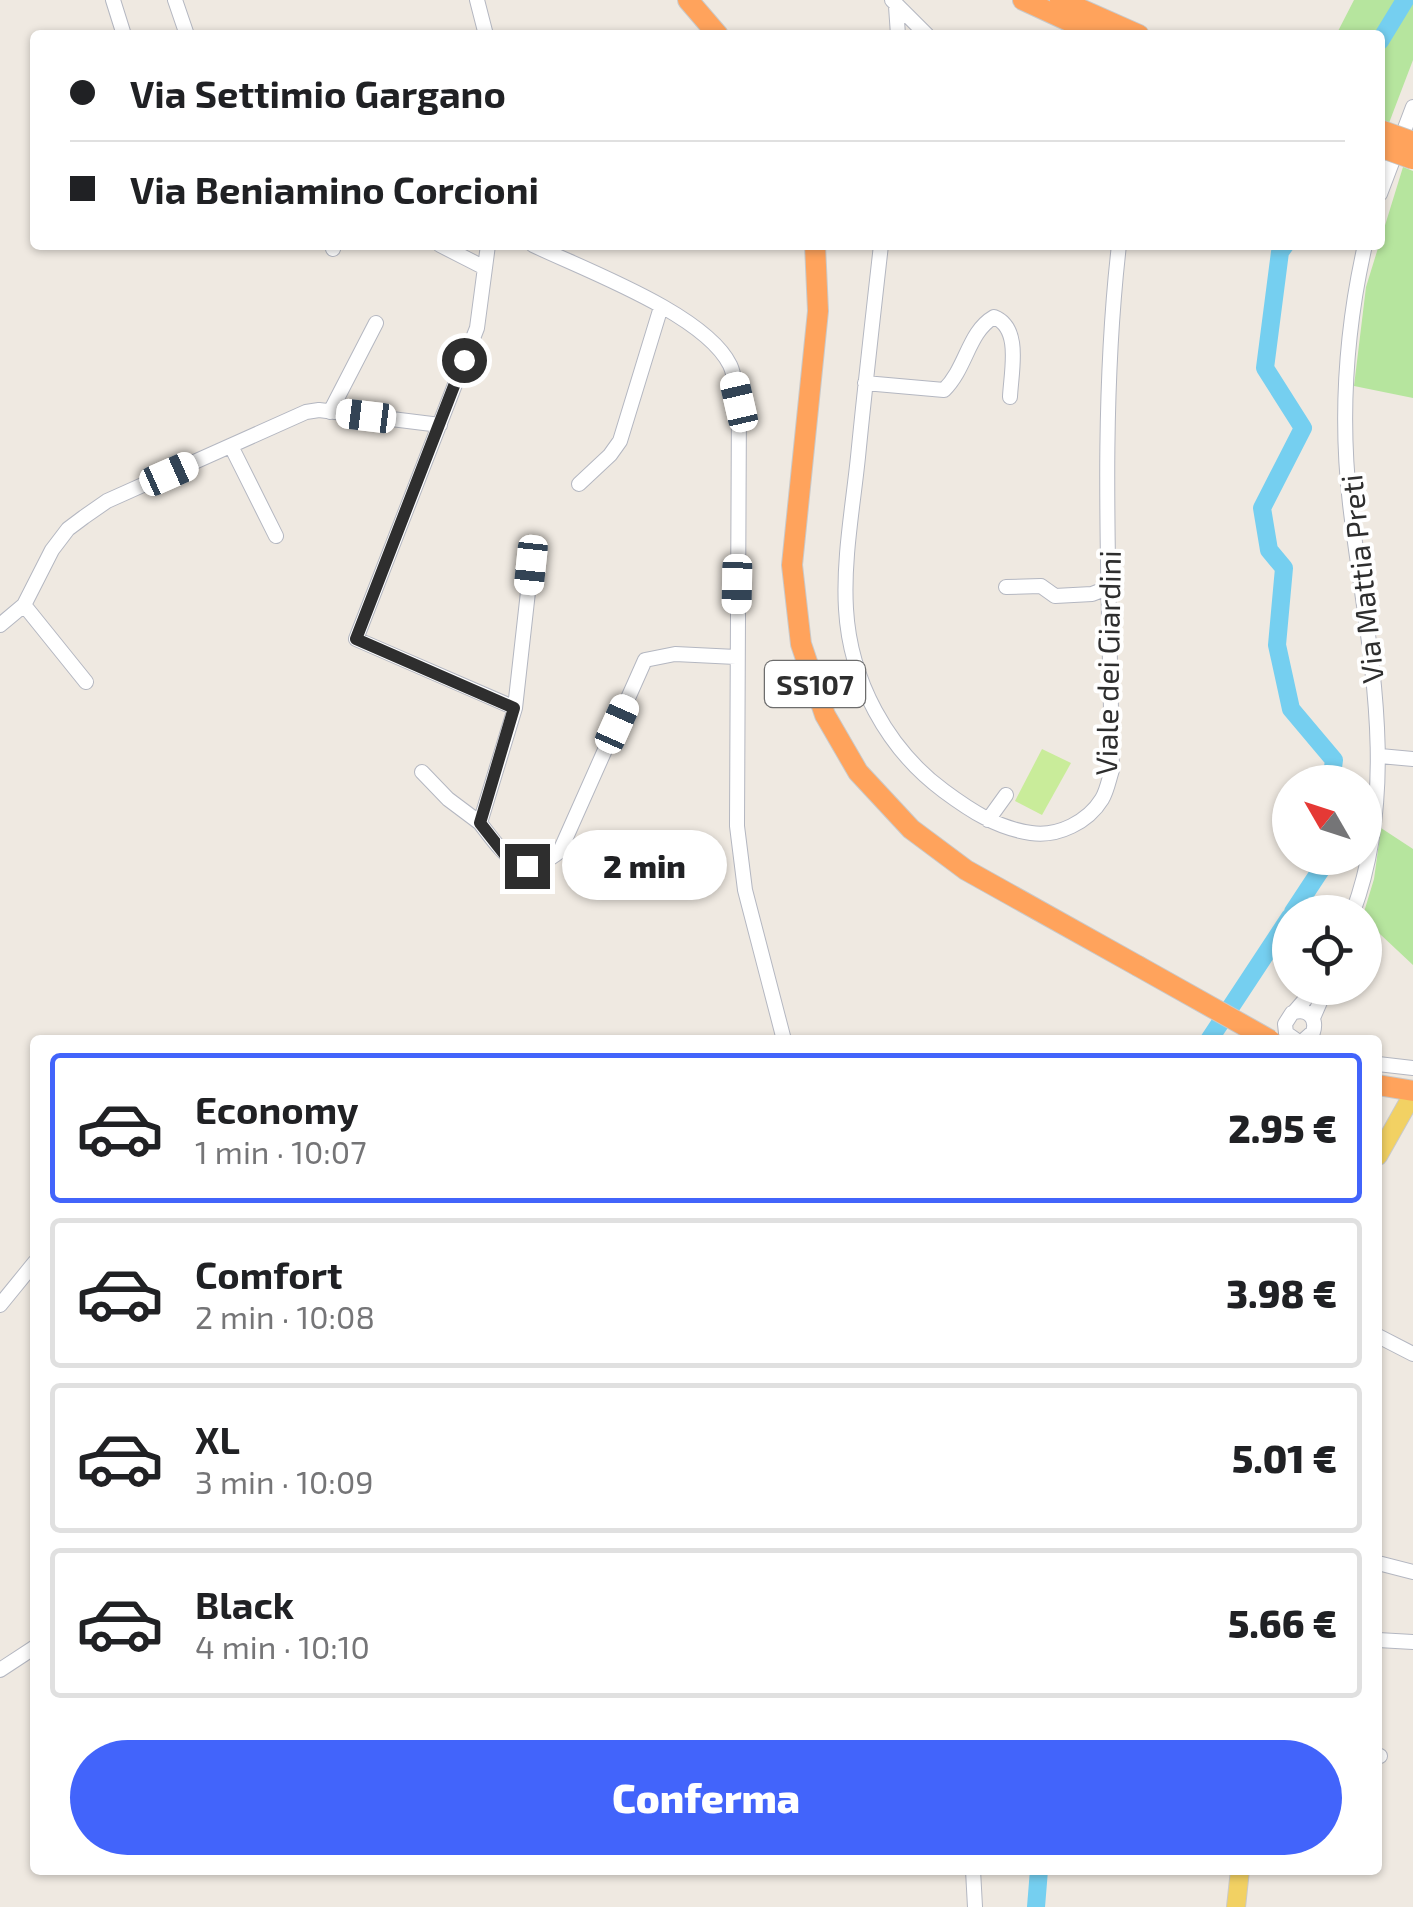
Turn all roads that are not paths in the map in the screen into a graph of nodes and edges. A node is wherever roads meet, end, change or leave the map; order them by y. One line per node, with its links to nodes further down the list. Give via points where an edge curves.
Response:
1 (113, 0): 8 (street)
2 (175, 0): 9 (street)
3 (477, 0): 10 (street)
4 (688, 0): 11 (highway)
5 (1022, 0): 14 (highway)
6 (1060, 0): 15 (highway)
7 (894, 3): 12 (street); 13 (street)
8 (122, 30)
9 (185, 30)
10 (485, 30)
11 (714, 30)
12 (897, 30)
13 (923, 30)
14 (1088, 30)
15 (1129, 30)
16 (1413, 107): 21 (street)
17 (1385, 132): 18 (highway, bridge)
18 (1413, 142)
19 (1385, 148): 20 (highway, bridge)
20 (1413, 159)
21 (1385, 181)
22 (450, 250): 29 (street)
23 (487, 250): 29 (street)
24 (543, 250): 30 (street)
25 (815, 250): 59 (highway, SS107, bridge, via 818,311 792,564 802,644 825,715 858,772 911,829 966,870 1138,966)
26 (880, 250): 32 (street, Viale dei Giardini)
27 (1118, 250): 40 (street, Viale dei Giardini, via 1111,314)
28 (1364, 250): 47 (street, Via Mattia Preti, via 1350,308 1346,393 1350,502)
29 (485, 268): 35 (street, via 477,328)
30 (661, 307): 37 (street, via 620,440); 44 (street, via 708,336 730,366 739,402)
31 (376, 323): 34 (street)
32 (865, 383): 33 (street, via 944,390 959,375 982,324 994,317 1012,332); 51 (street, Viale dei Giardini, via 847,577 852,649 866,694 891,737 926,778)
33 (1010, 397)
34 (330, 412): 35 (street); 36 (street, via 306,412)
35 (440, 425): 46 (street, via 356,639)
36 (231, 446): 38 (street); 42 (street, via 108,501 68,529)
37 (580, 484)
38 (276, 536)
39 (531, 565): 46 (street)
40 (1110, 586): 41 (street, via 1056,596 1041,586); 51 (street, Viale dei Giardini, via 1112,770 1102,798 1080,822 1048,836)
41 (1006, 587)
42 (24, 605): 43 (street); 45 (street)
43 (0, 625)
44 (736, 657): 52 (street, via 675,654 645,660 560,851 543,864 527,866 506,856); 58 (street, via 737,826 745,890)
45 (86, 682)
46 (514, 708): 52 (street)
47 (1380, 756): 48 (street); 53 (street, Via Mattia Preti, via 1374,832)
48 (1413, 759)
49 (422, 772): 52 (street)
50 (1006, 795): 51 (street)
51 (988, 820)
52 (480, 823)
53 (1358, 895)
54 (1300, 1005): 56 (street)
55 (1320, 1005): 57 (street)
56 (1295, 1011): 57 (street); 60 (street)
57 (1314, 1020): 61 (street, via 1314,1032); 62 (street)
58 (783, 1035)
59 (1281, 1035)
60 (1286, 1035)
61 (1297, 1035)
62 (1323, 1035)
63 (1413, 1064): 65 (street)
64 (1382, 1065): 65 (street)
65 (1394, 1068): 67 (street)
66 (1382, 1086): 67 (highway)
67 (1411, 1097): 68 (main road)
68 (1382, 1149)
69 (30, 1268): 70 (street)
70 (0, 1305)
71 (1382, 1338): 72 (street)
72 (1413, 1354)
73 (1382, 1563): 74 (street)
74 (1413, 1572)
75 (1382, 1640): 76 (street)
76 (1413, 1642)
77 (30, 1650): 78 (street)
78 (0, 1670)
79 (973, 1875): 81 (street)
80 (1239, 1875): 82 (main road)
81 (975, 1907)
82 (1236, 1907)

